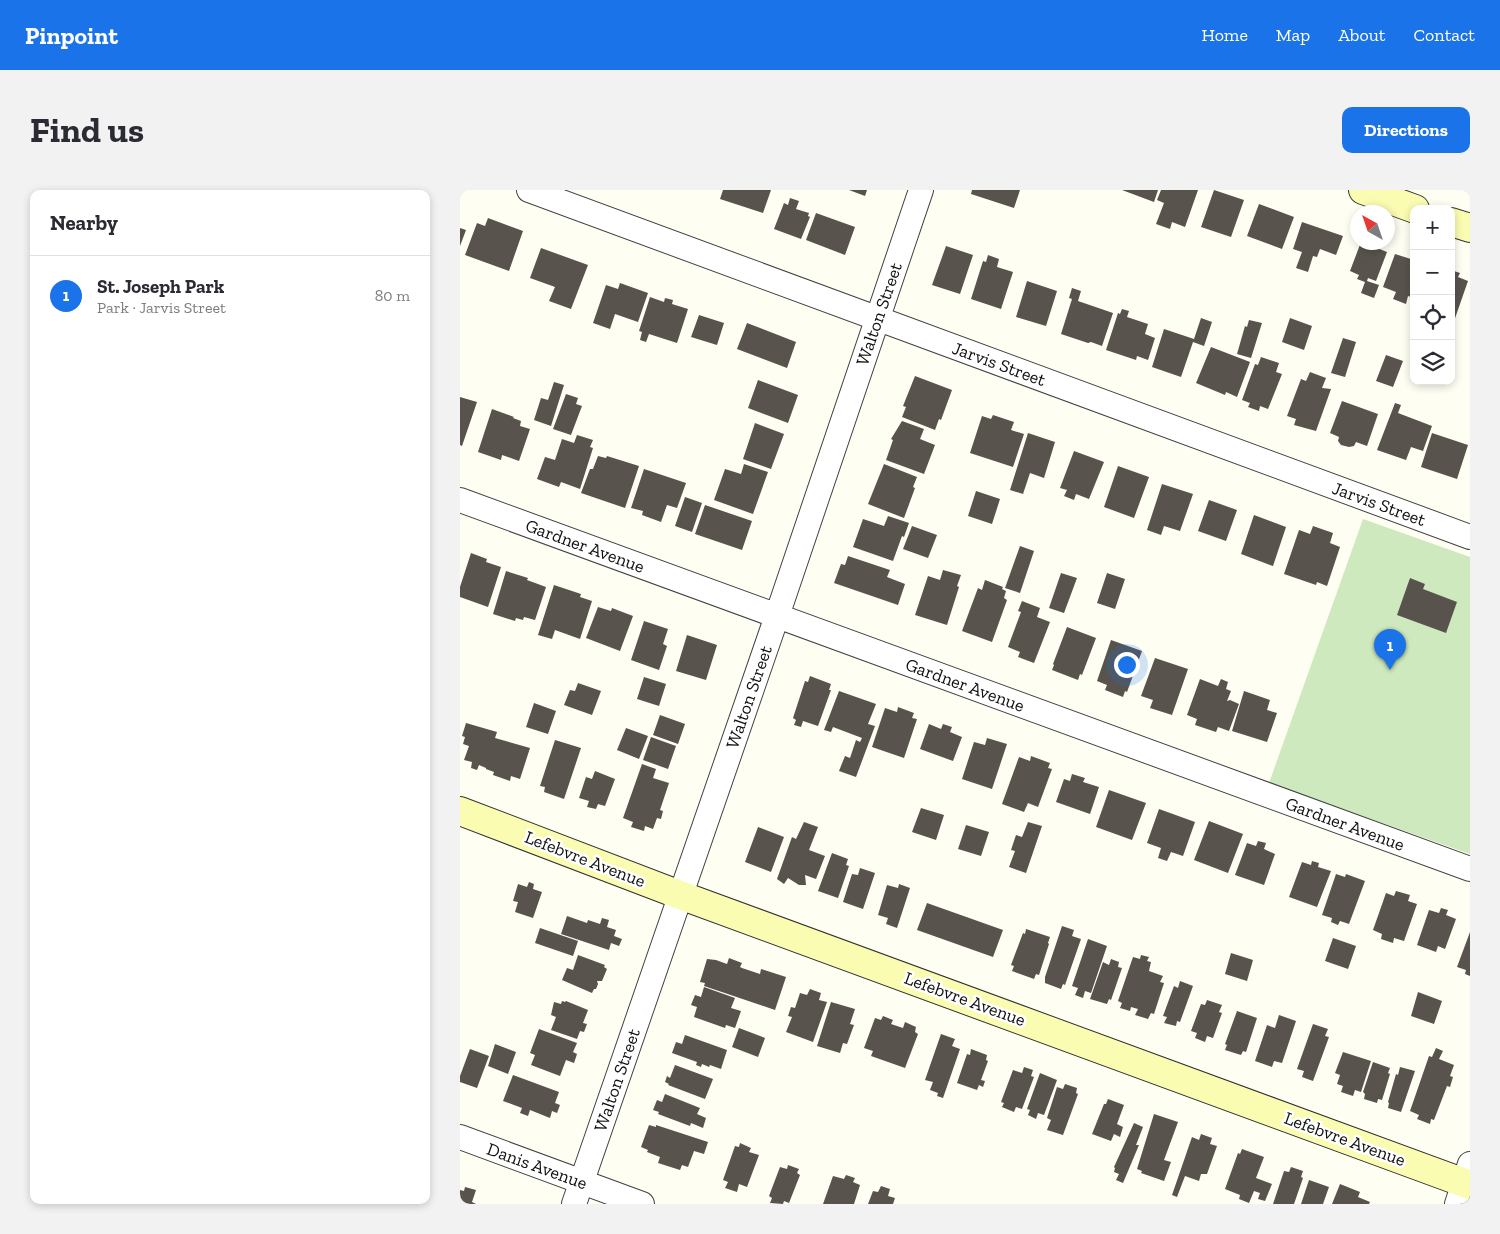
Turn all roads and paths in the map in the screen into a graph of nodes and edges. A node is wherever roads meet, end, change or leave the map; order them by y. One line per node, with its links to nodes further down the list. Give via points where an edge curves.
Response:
1 (529, 190): 7 (street, Jarvis Street)
2 (921, 190): 7 (street, Walton Street)
3 (1363, 190): 4 (street)
4 (1410, 207)
5 (1455, 223): 6 (street)
6 (1470, 228)
7 (877, 320): 9 (street, Jarvis Street); 10 (street, Walton Street)
8 (460, 500): 10 (street, Gardner Avenue)
9 (1470, 537)
10 (777, 616): 12 (street, Gardner Avenue); 13 (street, Walton Street)
11 (460, 811): 13 (street, Lefebvre Avenue)
12 (1470, 869)
13 (680, 895): 15 (street, Lefebvre Avenue); 16 (street, Walton Street)
14 (460, 1137): 16 (street, Danis Avenue)
15 (1465, 1184)
16 (578, 1193): 17 (street, Danis Avenue)
17 (642, 1204)

